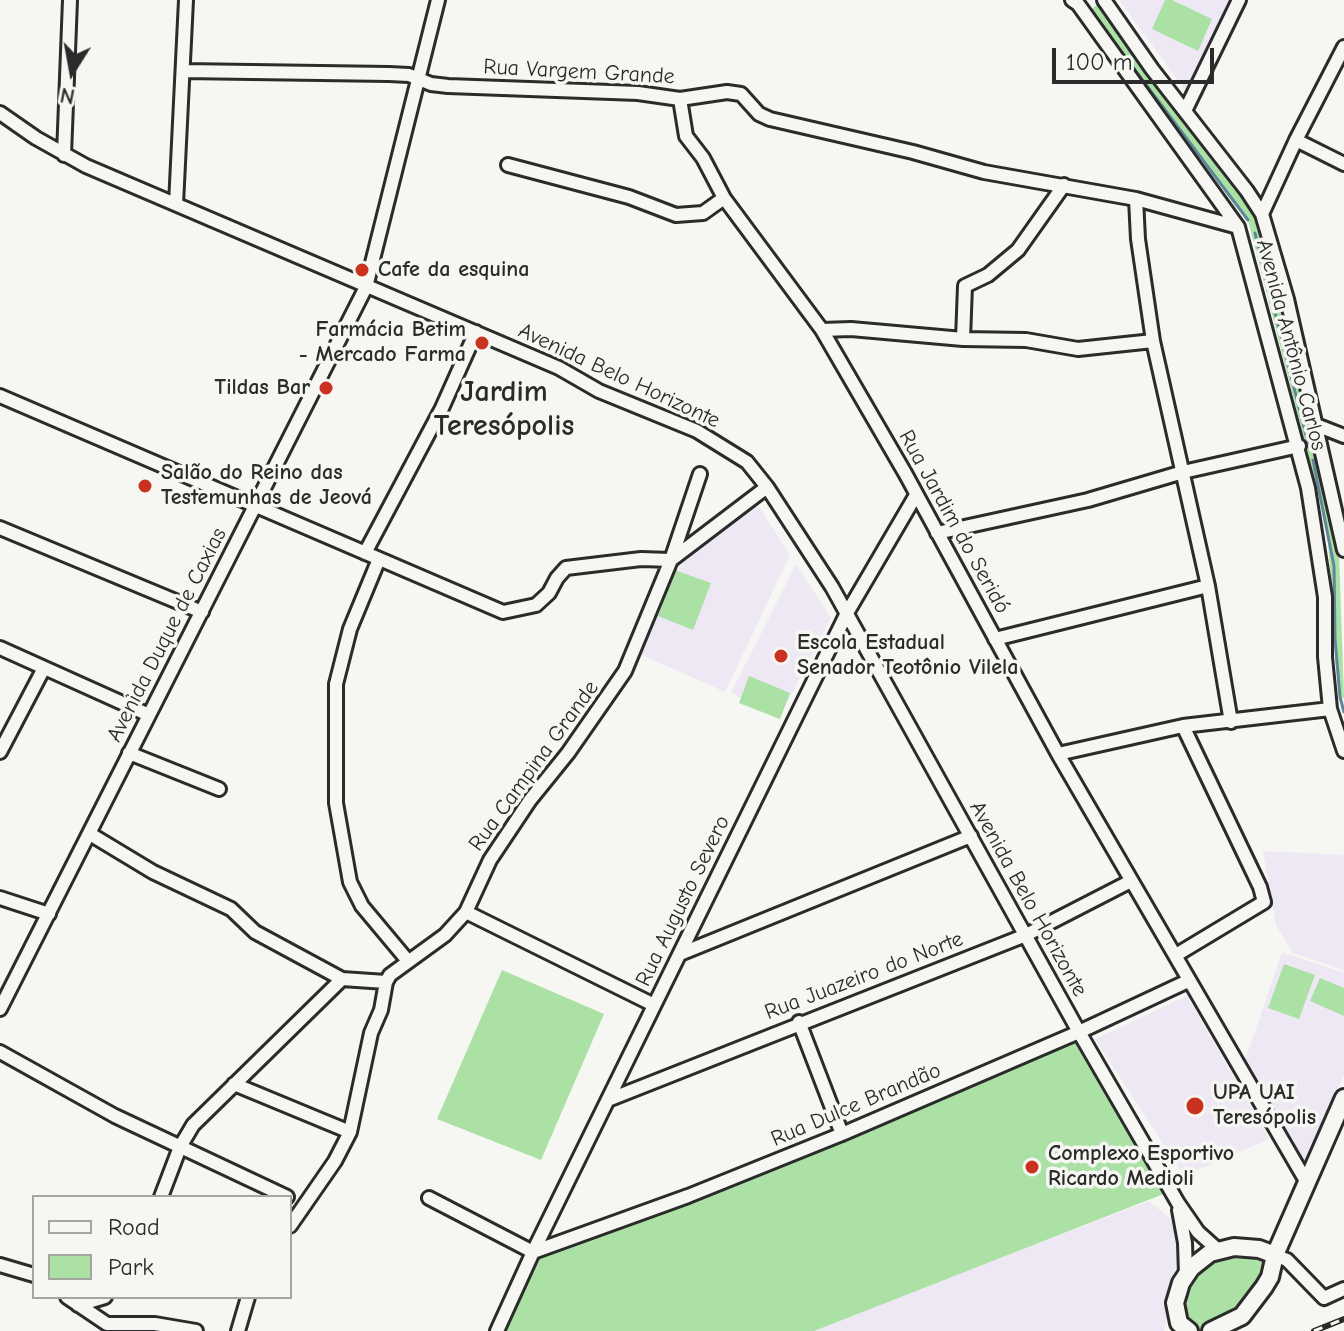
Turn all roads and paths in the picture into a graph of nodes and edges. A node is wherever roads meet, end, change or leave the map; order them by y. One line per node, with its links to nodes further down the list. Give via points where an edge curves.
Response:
1 (70, 0): 14 (street)
2 (186, 0): 8 (street)
3 (438, 0): 9 (street, Avenida Duque de Caxias)
4 (1104, 0): 11 (street, Avenida Antônio Carlos)
5 (1239, 0): 11 (street)
6 (1078, 1): 22 (street, Avenida Antônio Carlos)
7 (1344, 47): 13 (street)
8 (183, 71): 9 (street, Rua Vargem Grande); 20 (street)
9 (419, 79): 10 (street, Rua Vargem Grande, via 448,86); 23 (street, Avenida Duque de Caxias)
10 (680, 99): 17 (street, Rua Vargem Grande, via 741,94 770,119 984,172); 18 (street, Rua Jardim do Seridó, via 686,136)
11 (1185, 111): 21 (street, Avenida Antônio Carlos)
12 (0, 113): 14 (street, Avenida Belo Horizonte)
13 (1296, 140): 15 (street); 21 (street)
14 (64, 155): 20 (street, Avenida Belo Horizonte)
15 (1344, 164)
16 (508, 165): 18 (street, via 676,215 703,213)
17 (1064, 185): 19 (street, Rua Vargem Grande); 26 (street, via 1018,250 965,286)
18 (724, 198): 24 (street, Rua Jardim do Seridó)
19 (1136, 199): 22 (street, Rua Vargem Grande); 27 (street)
20 (176, 204): 23 (street, Avenida Belo Horizonte)
21 (1262, 214): 29 (street, Avenida Antônio Carlos)
22 (1238, 227): 31 (street, Avenida Antônio Carlos)
23 (366, 287): 25 (street, Avenida Belo Horizonte); 36 (street, Avenida Duque de Caxias)
24 (822, 330): 26 (street); 35 (street, Rua Jardim do Seridó)
25 (476, 332): 34 (street, Avenida Belo Horizonte, via 697,431 747,462); 40 (street)
26 (963, 339): 27 (street, via 1026,340 1078,349)
27 (1153, 341): 32 (street)
28 (0, 396): 36 (street)
29 (1316, 425): 30 (street); 39 (street, Avenida Antônio Carlos)
30 (1344, 436)
31 (1299, 446): 32 (street); 49 (street, Avenida Antônio Carlos, via 1325,597)
32 (1183, 472): 38 (street, via 1088,500); 43 (street)
33 (700, 474): 42 (street, Rua Campina Grande)
34 (767, 487): 42 (street); 45 (street, Avenida Belo Horizonte)
35 (916, 495): 38 (street, Rua Jardim do Seridó); 45 (street, Rua Augusto Severo)
36 (256, 506): 40 (street); 44 (street, Avenida Duque de Caxias)
37 (0, 528): 44 (street)
38 (937, 533): 46 (street, Rua Jardim do Seridó)
39 (1344, 550)
40 (365, 553): 41 (street)
41 (379, 559): 42 (street, via 503,612 536,605 566,568); 67 (street, via 350,629 336,684 336,803 350,882 362,906)
42 (671, 560): 62 (street, Rua Campina Grande, via 625,671 490,860)
43 (1208, 586): 46 (street); 51 (street)
44 (202, 612): 50 (street, Avenida Duque de Caxias)
45 (847, 613): 59 (street, Avenida Belo Horizonte); 65 (street, Rua Augusto Severo)
46 (995, 639): 56 (street, Rua Jardim do Seridó)
47 (0, 648): 48 (street)
48 (44, 668): 50 (street); 54 (street)
49 (1330, 709): 51 (street); 53 (street, Avenida Antônio Carlos)
50 (149, 715): 55 (street, Avenida Duque de Caxias)
51 (1231, 722): 52 (street)
52 (1183, 726): 56 (street); 66 (street, via 1264,902)
53 (1344, 751)
54 (0, 752)
55 (129, 753): 57 (street); 58 (street, Avenida Duque de Caxias)
56 (1058, 754): 60 (street, Rua Jardim do Seridó)
57 (219, 789)
58 (90, 834): 63 (street, Avenida Duque de Caxias); 68 (street, via 231,909 255,932)
59 (971, 836): 64 (street, Avenida Belo Horizonte); 65 (street)
60 (1131, 881): 64 (street, Rua Juazeiro do Norte); 66 (street, Rua Jardim do Seridó)
61 (0, 898): 63 (street)
62 (466, 912): 67 (street, Rua Campina Grande, via 445,935); 71 (street)
63 (49, 914): 72 (street, Avenida Duque de Caxias)
64 (1026, 935): 73 (street, Rua Juazeiro do Norte); 74 (street, Avenida Belo Horizonte)
65 (680, 954): 71 (street, Rua Augusto Severo)
66 (1176, 955): 69 (street, Rua Jardim do Seridó)
67 (408, 961): 70 (street, Rua Campina Grande)
68 (342, 979): 70 (street); 76 (street)
69 (1188, 981): 74 (street, Rua Dulce Brandão); 82 (street, Rua Jardim do Seridó)
70 (386, 982): 79 (street)
71 (654, 1005): 78 (street, Rua Augusto Severo)
72 (0, 1009)
73 (799, 1022): 78 (street, Rua Juazeiro do Norte); 80 (street)
74 (1079, 1032): 80 (street, Rua Dulce Brandão); 87 (street, Avenida Belo Horizonte)
75 (0, 1052): 81 (street)
76 (234, 1084): 79 (street); 81 (street, via 193,1125)
77 (1344, 1098): 82 (main road)
78 (608, 1100): 93 (street, Rua Augusto Severo)
79 (350, 1132): 88 (street)
80 (842, 1134): 93 (street, Rua Dulce Brandão)
81 (180, 1147): 83 (street); 84 (street)
82 (1306, 1181): 89 (main road)
83 (162, 1195)
84 (282, 1195)
85 (429, 1198): 93 (street)
86 (292, 1200): 88 (street)
87 (1178, 1203): 92 (street); 97 (street)
88 (306, 1206): 90 (street)
89 (1295, 1210): 91 (main road, via 1268,1239); 94 (main road)
90 (292, 1224)
91 (1251, 1247): 92 (main road); 94 (main road)
92 (1218, 1250): 97 (main road)
93 (533, 1252): 104 (street, Rua Augusto Severo)
94 (1275, 1255): 98 (street, via 1287,1260 1324,1298); 107 (main road, via 1270,1277 1251,1307)
95 (0, 1265): 96 (street)
96 (32, 1274)
97 (1186, 1275): 101 (main road)
98 (1344, 1289)
99 (247, 1299): 103 (street)
100 (72, 1301): 102 (street, via 107,1324)
101 (1176, 1311): 105 (main road); 106 (main road, via 1179,1323)
102 (196, 1331)
103 (238, 1331)
104 (497, 1331)
105 (1174, 1331)
106 (1189, 1331)
107 (1211, 1331)

